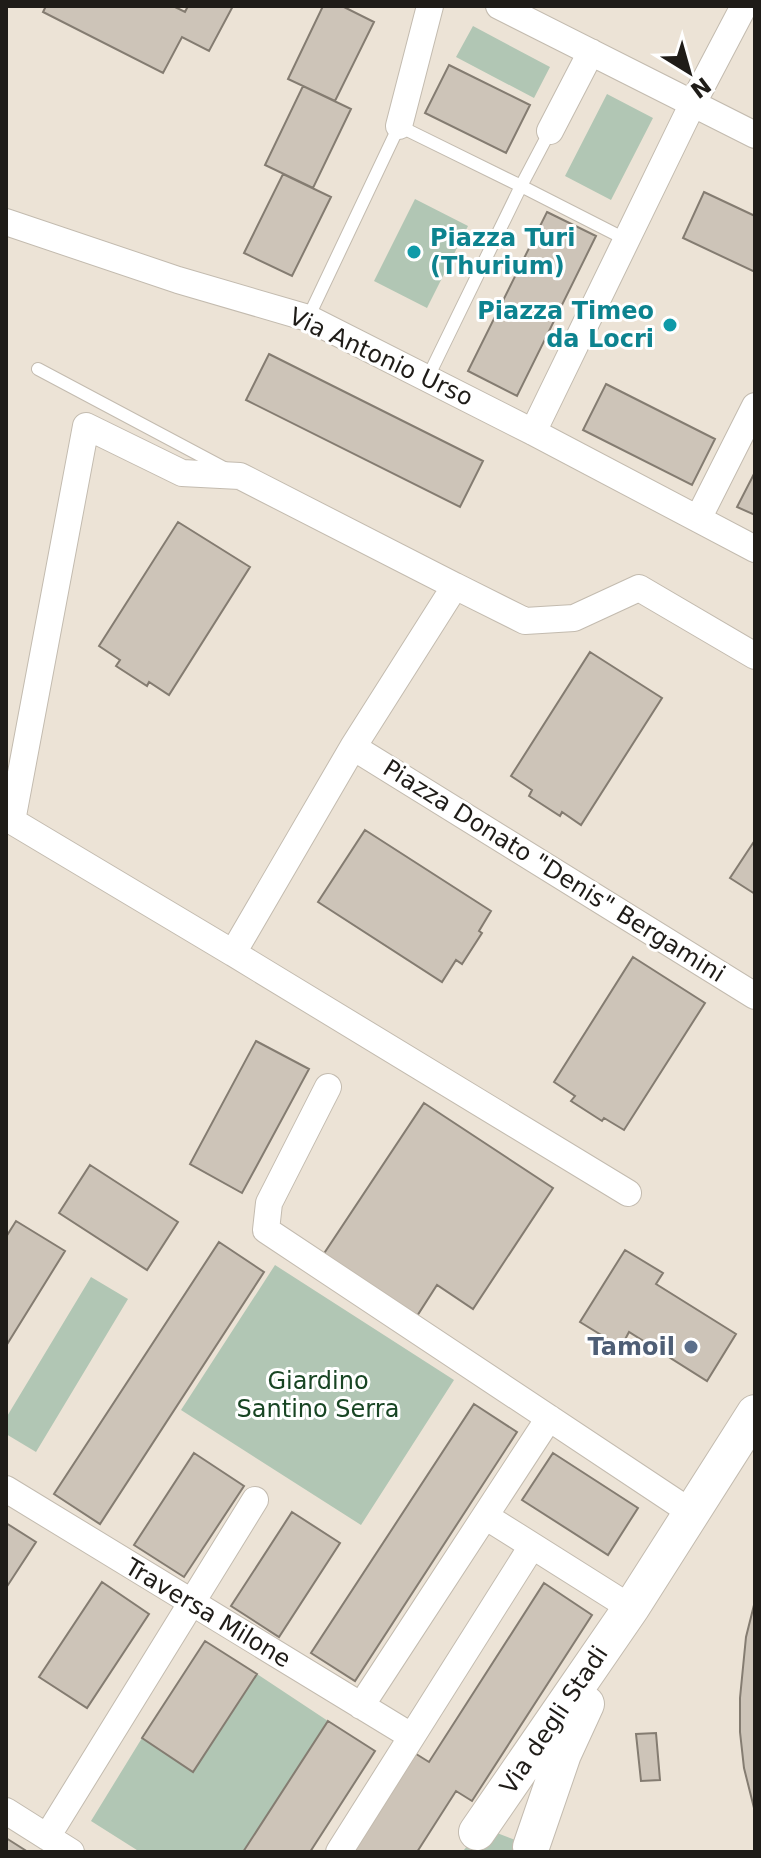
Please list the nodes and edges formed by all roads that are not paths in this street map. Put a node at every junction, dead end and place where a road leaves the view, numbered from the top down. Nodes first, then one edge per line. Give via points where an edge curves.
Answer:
1 (430, 6) edge
2 (499, 6) edge
3 (744, 6) edge
4 (591, 52) junction
5 (693, 103) junction
6 (399, 126) junction
7 (550, 131) joint
8 (755, 135) edge
9 (521, 186) junction
10 (6, 222) edge
11 (627, 240) junction
12 (308, 318) junction
13 (38, 369) dead end
14 (428, 377) junction
15 (755, 406) edge
16 (533, 432) junction
17 (240, 476) junction
18 (698, 519) junction
19 (755, 549) edge
20 (455, 586) junction
21 (755, 656) edge
22 (353, 747) junction
23 (233, 953) junction
24 (755, 996) edge
25 (328, 1087) dead end
26 (628, 1193) dead end
27 (755, 1413) edge
28 (549, 1418) junction
29 (6, 1489) edge
30 (255, 1500) dead end
31 (692, 1513) junction
32 (485, 1516) junction
33 (532, 1546) junction
34 (191, 1602) junction
35 (631, 1608) junction
36 (361, 1706) junction
37 (411, 1736) junction
38 (6, 1811) edge
39 (47, 1837) junction
40 (466, 1842) edge
41 (532, 1850) edge
42 (71, 1852) edge
43 (339, 1852) edge

1 - 6 street
2 - 4 street
3 - 5 street
4 - 5 street
4 - 7 street
5 - 8 street
5 - 11 street
6 - 9 lane
6 - 12 lane
7 - 9 lane
9 - 11 lane
9 - 14 lane
10 - 12 street, Via Antonio Urso
11 - 16 street
12 - 14 street, Via Antonio Urso
13 - 17 lane
14 - 16 street, Via Antonio Urso
15 - 18 street
16 - 18 street, Via Antonio Urso
17 - 20 street
17 - 23 street via 182,473 86,426 12,821
18 - 19 street, Via Antonio Urso
20 - 21 street via 525,621 574,618 639,588
20 - 22 street
22 - 23 street
22 - 24 street, Piazza Donato "Denis" Bergamini
23 - 26 street
25 - 28 street via 269,1203 266,1230
27 - 31 street, Via degli Stadi
28 - 31 street
28 - 32 street
29 - 34 street, Traversa Milone
30 - 34 street
31 - 35 street, Via degli Stadi
32 - 33 street
32 - 36 street
33 - 35 street
33 - 37 street
34 - 36 street, Traversa Milone
34 - 39 street
35 - 40 street, Via degli Stadi
35 - 41 street, Via degli Stadi via 563,1754
36 - 37 street, Traversa Milone
37 - 43 street
38 - 39 street
39 - 42 street
40 - 41 street, Via degli Stadi via 497,1828 521,1837

